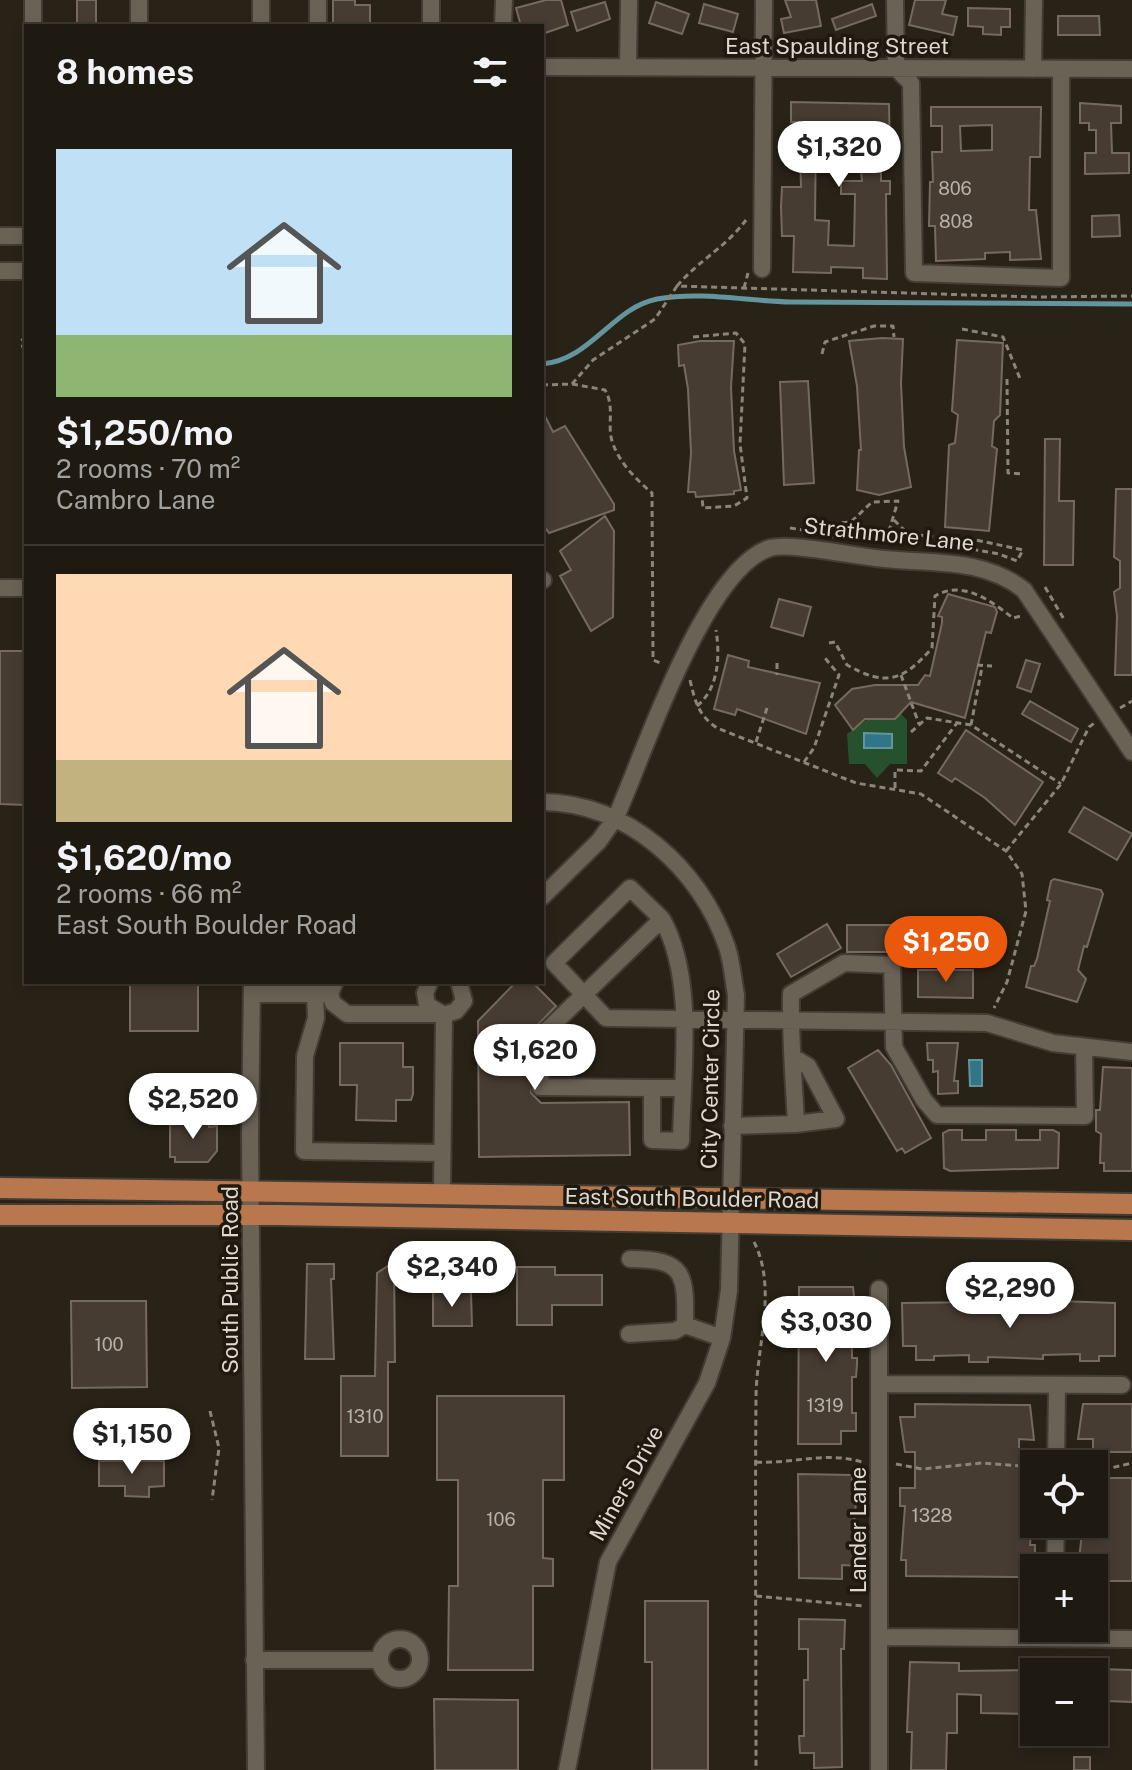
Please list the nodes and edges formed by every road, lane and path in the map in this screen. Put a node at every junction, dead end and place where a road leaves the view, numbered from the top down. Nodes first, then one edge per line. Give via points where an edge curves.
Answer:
1 (33, 0) edge
2 (139, 0) edge
3 (261, 0) edge
4 (318, 0) edge
5 (431, 0) edge
6 (504, 0) edge
7 (629, 0) edge
8 (764, 0) edge
9 (895, 0) edge
10 (1034, 0) edge
11 (33, 24) edge
12 (139, 24) edge
13 (261, 24) edge
14 (318, 24) edge
15 (431, 24) edge
16 (503, 24) edge
17 (544, 67) edge
18 (628, 67) junction
19 (764, 68) junction
20 (896, 68) junction
21 (1033, 69) junction
22 (1061, 69) junction
23 (1132, 69) edge
24 (748, 217) dead end
25 (0, 236) edge
26 (24, 236) edge
27 (755, 270) joint
28 (0, 271) edge
29 (24, 271) edge
30 (675, 288) junction
31 (744, 288) junction
32 (1132, 296) edge
33 (962, 329) dead end
34 (693, 337) dead end
35 (894, 337) dead end
36 (822, 354) dead end
37 (1007, 379) dead end
38 (1021, 381) dead end
39 (572, 384) junction
40 (544, 385) edge
41 (1024, 474) dead end
42 (702, 497) dead end
43 (893, 519) junction
44 (790, 528) dead end
45 (812, 532) dead end
46 (889, 533) junction
47 (822, 535) dead end
48 (909, 535) junction
49 (833, 538) junction
50 (843, 540) dead end
51 (884, 547) dead end
52 (965, 550) dead end
53 (1045, 587) dead end
54 (0, 588) edge
55 (24, 588) edge
56 (1023, 612) dead end
57 (1068, 626) dead end
58 (716, 630) dead end
59 (829, 643) dead end
60 (825, 658) dead end
61 (777, 663) dead end
62 (847, 665) junction
63 (992, 666) dead end
64 (678, 671) junction
65 (777, 675) dead end
66 (839, 675) junction
67 (901, 675) junction
68 (1132, 701) edge
69 (697, 706) junction
70 (767, 708) dead end
71 (1113, 712) dead end
72 (1102, 720) dead end
73 (957, 723) junction
74 (920, 725) junction
75 (971, 725) junction
76 (911, 732) dead end
77 (756, 742) junction
78 (1132, 752) edge
79 (804, 762) junction
80 (1061, 784) junction
81 (895, 788) junction
82 (544, 802) edge
83 (616, 817) junction
84 (1006, 851) junction
85 (544, 895) edge
86 (662, 919) junction
87 (548, 957) edge
88 (429, 984) edge
89 (460, 984) edge
90 (252, 988) edge
91 (327, 990) edge
92 (585, 995) junction
93 (441, 1015) junction
94 (682, 1019) junction
95 (735, 1019) junction
96 (791, 1019) junction
97 (893, 1019) junction
98 (987, 1023) junction
99 (1084, 1047) junction
100 (1132, 1052) edge
101 (793, 1057) junction
102 (652, 1088) junction
103 (682, 1088) junction
104 (796, 1124) junction
105 (732, 1126) junction
106 (442, 1153) junction
107 (0, 1188) edge
108 (251, 1191) junction
109 (442, 1194) junction
110 (730, 1198) junction
111 (1132, 1204) edge
112 (0, 1215) edge
113 (251, 1215) junction
114 (729, 1229) junction
115 (1132, 1230) edge
116 (630, 1259) dead end
117 (879, 1289) dead end
118 (685, 1325) junction
119 (629, 1334) dead end
120 (722, 1338) junction
121 (879, 1384) junction
122 (1057, 1385) junction
123 (1122, 1385) dead end
124 (210, 1411) dead end
125 (1056, 1450) edge
126 (756, 1462) junction
127 (864, 1463) dead end
128 (892, 1463) dead end
129 (1132, 1463) edge
130 (1020, 1466) edge
131 (1108, 1469) edge
132 (212, 1500) dead end
133 (756, 1596) junction
134 (880, 1617) junction
135 (1020, 1634) edge
136 (880, 1637) junction
137 (1108, 1637) edge
138 (1132, 1639) edge
139 (254, 1660) junction
140 (380, 1660) dead end
141 (256, 1770) edge
142 (567, 1770) edge
143 (756, 1770) edge
144 (879, 1770) edge

1 - 11 street
2 - 12 street
3 - 13 street
4 - 14 street
5 - 15 street
6 - 16 street
7 - 18 street
8 - 19 street
9 - 20 street
10 - 21 street
17 - 18 street, East Spaulding Street
18 - 19 street, East Spaulding Street
19 - 20 street, East Spaulding Street
19 - 27 street
20 - 21 street, East Spaulding Street
20 - 22 street via 911,83 914,273 1061,278
21 - 22 street, East Spaulding Street
22 - 23 street, East Spaulding Street
24 - 30 path via 733,238
25 - 26 street
27 - 31 path
28 - 29 street
30 - 31 path
30 - 39 path via 663,310 593,360
31 - 32 path
33 - 38 path via 1003,337
34 - 42 path via 736,333 745,344 740,444 747,498 734,506 703,508
35 - 36 path via 893,326 874,326 825,342
37 - 41 path via 1008,473
39 - 40 path
39 - 64 path via 605,390 611,400 612,440 632,476 652,493 653,660
43 - 46 path
43 - 48 path
43 - 49 path via 898,501 872,502 851,522 838,523
44 - 45 path
46 - 48 path
46 - 51 path
47 - 49 path
48 - 52 path via 971,539 1023,550 1017,561
49 - 50 path
53 - 57 path
54 - 55 street
56 - 67 path via 1013,618 981,596 940,593 935,596 932,648
58 - 69 path via 720,655 707,698
59 - 62 path via 835,642
60 - 66 path
61 - 65 path
62 - 66 path
62 - 67 path via 883,680
63 - 75 path via 979,666
64 - 69 path via 689,676
64 - 78 street, Strathmore Lane via 696,629 736,569 772,547 983,567 1024,590
64 - 83 street, Strathmore Lane
66 - 79 path via 814,748
67 - 74 path
68 - 71 path
69 - 77 path via 717,728
70 - 77 path
72 - 80 path via 1089,727
73 - 74 path via 927,718
73 - 75 path
73 - 81 path via 921,771 895,770
74 - 76 path
75 - 80 path
77 - 79 path
79 - 81 path via 856,783
80 - 84 path
81 - 84 path via 921,794
82 - 83 street, City Center Circle
83 - 85 street, Strathmore Lane
83 - 95 street, City Center Circle via 675,861 711,909 730,956
84 - 98 path via 1022,874 1026,911 1007,982
86 - 87 street via 630,888
86 - 92 street
86 - 94 street via 679,959
87 - 92 street
88 - 93 street via 425,999
89 - 93 street via 461,1007
90 - 91 street
90 - 108 street, South Public Road
91 - 93 street via 347,1014
91 - 106 street via 305,1056 304,1151
92 - 94 street via 606,1018
92 - 102 street via 540,1037 540,1087
93 - 106 street
94 - 95 street
94 - 103 street
95 - 96 street
95 - 105 street, City Center Circle
96 - 97 street
96 - 97 street via 791,994 844,963 892,965
96 - 101 street
97 - 98 street
97 - 99 street via 894,1047 937,1115 1085,1116
98 - 99 street
99 - 100 street
101 - 104 street
101 - 104 street via 808,1066 836,1119
102 - 103 street
102 - 103 street via 652,1140 681,1141
104 - 105 street
105 - 110 street, City Center Circle
106 - 109 street
107 - 108 main road, East South Boulder Road
108 - 109 main road, East South Boulder Road
108 - 113 street, South Public Road
109 - 110 main road, East South Boulder Road
110 - 111 main road, East South Boulder Road
110 - 114 street, City Center Circle
112 - 113 main road, East South Boulder Road
113 - 114 main road, East South Boulder Road
113 - 139 street, South Public Road
114 - 115 main road, East South Boulder Road
114 - 120 street, Miners Drive
114 - 126 path via 752,1238 762,1258
116 - 118 street via 666,1261 677,1268 684,1278
117 - 121 street, Lander Lane
118 - 119 street via 675,1331
118 - 120 street
120 - 142 street, Miners Drive via 707,1383 608,1562
121 - 122 street
121 - 134 street, Lander Lane
122 - 123 street
122 - 125 street
124 - 132 path via 219,1448
126 - 127 path via 830,1455
126 - 133 path
128 - 130 path via 922,1469 982,1463
129 - 131 path
133 - 134 path via 866,1607 865,1615
133 - 143 path
134 - 136 street, Lander Lane
135 - 136 street
136 - 144 street, Lander Lane
137 - 138 street
139 - 140 street
139 - 141 street, South Public Road

